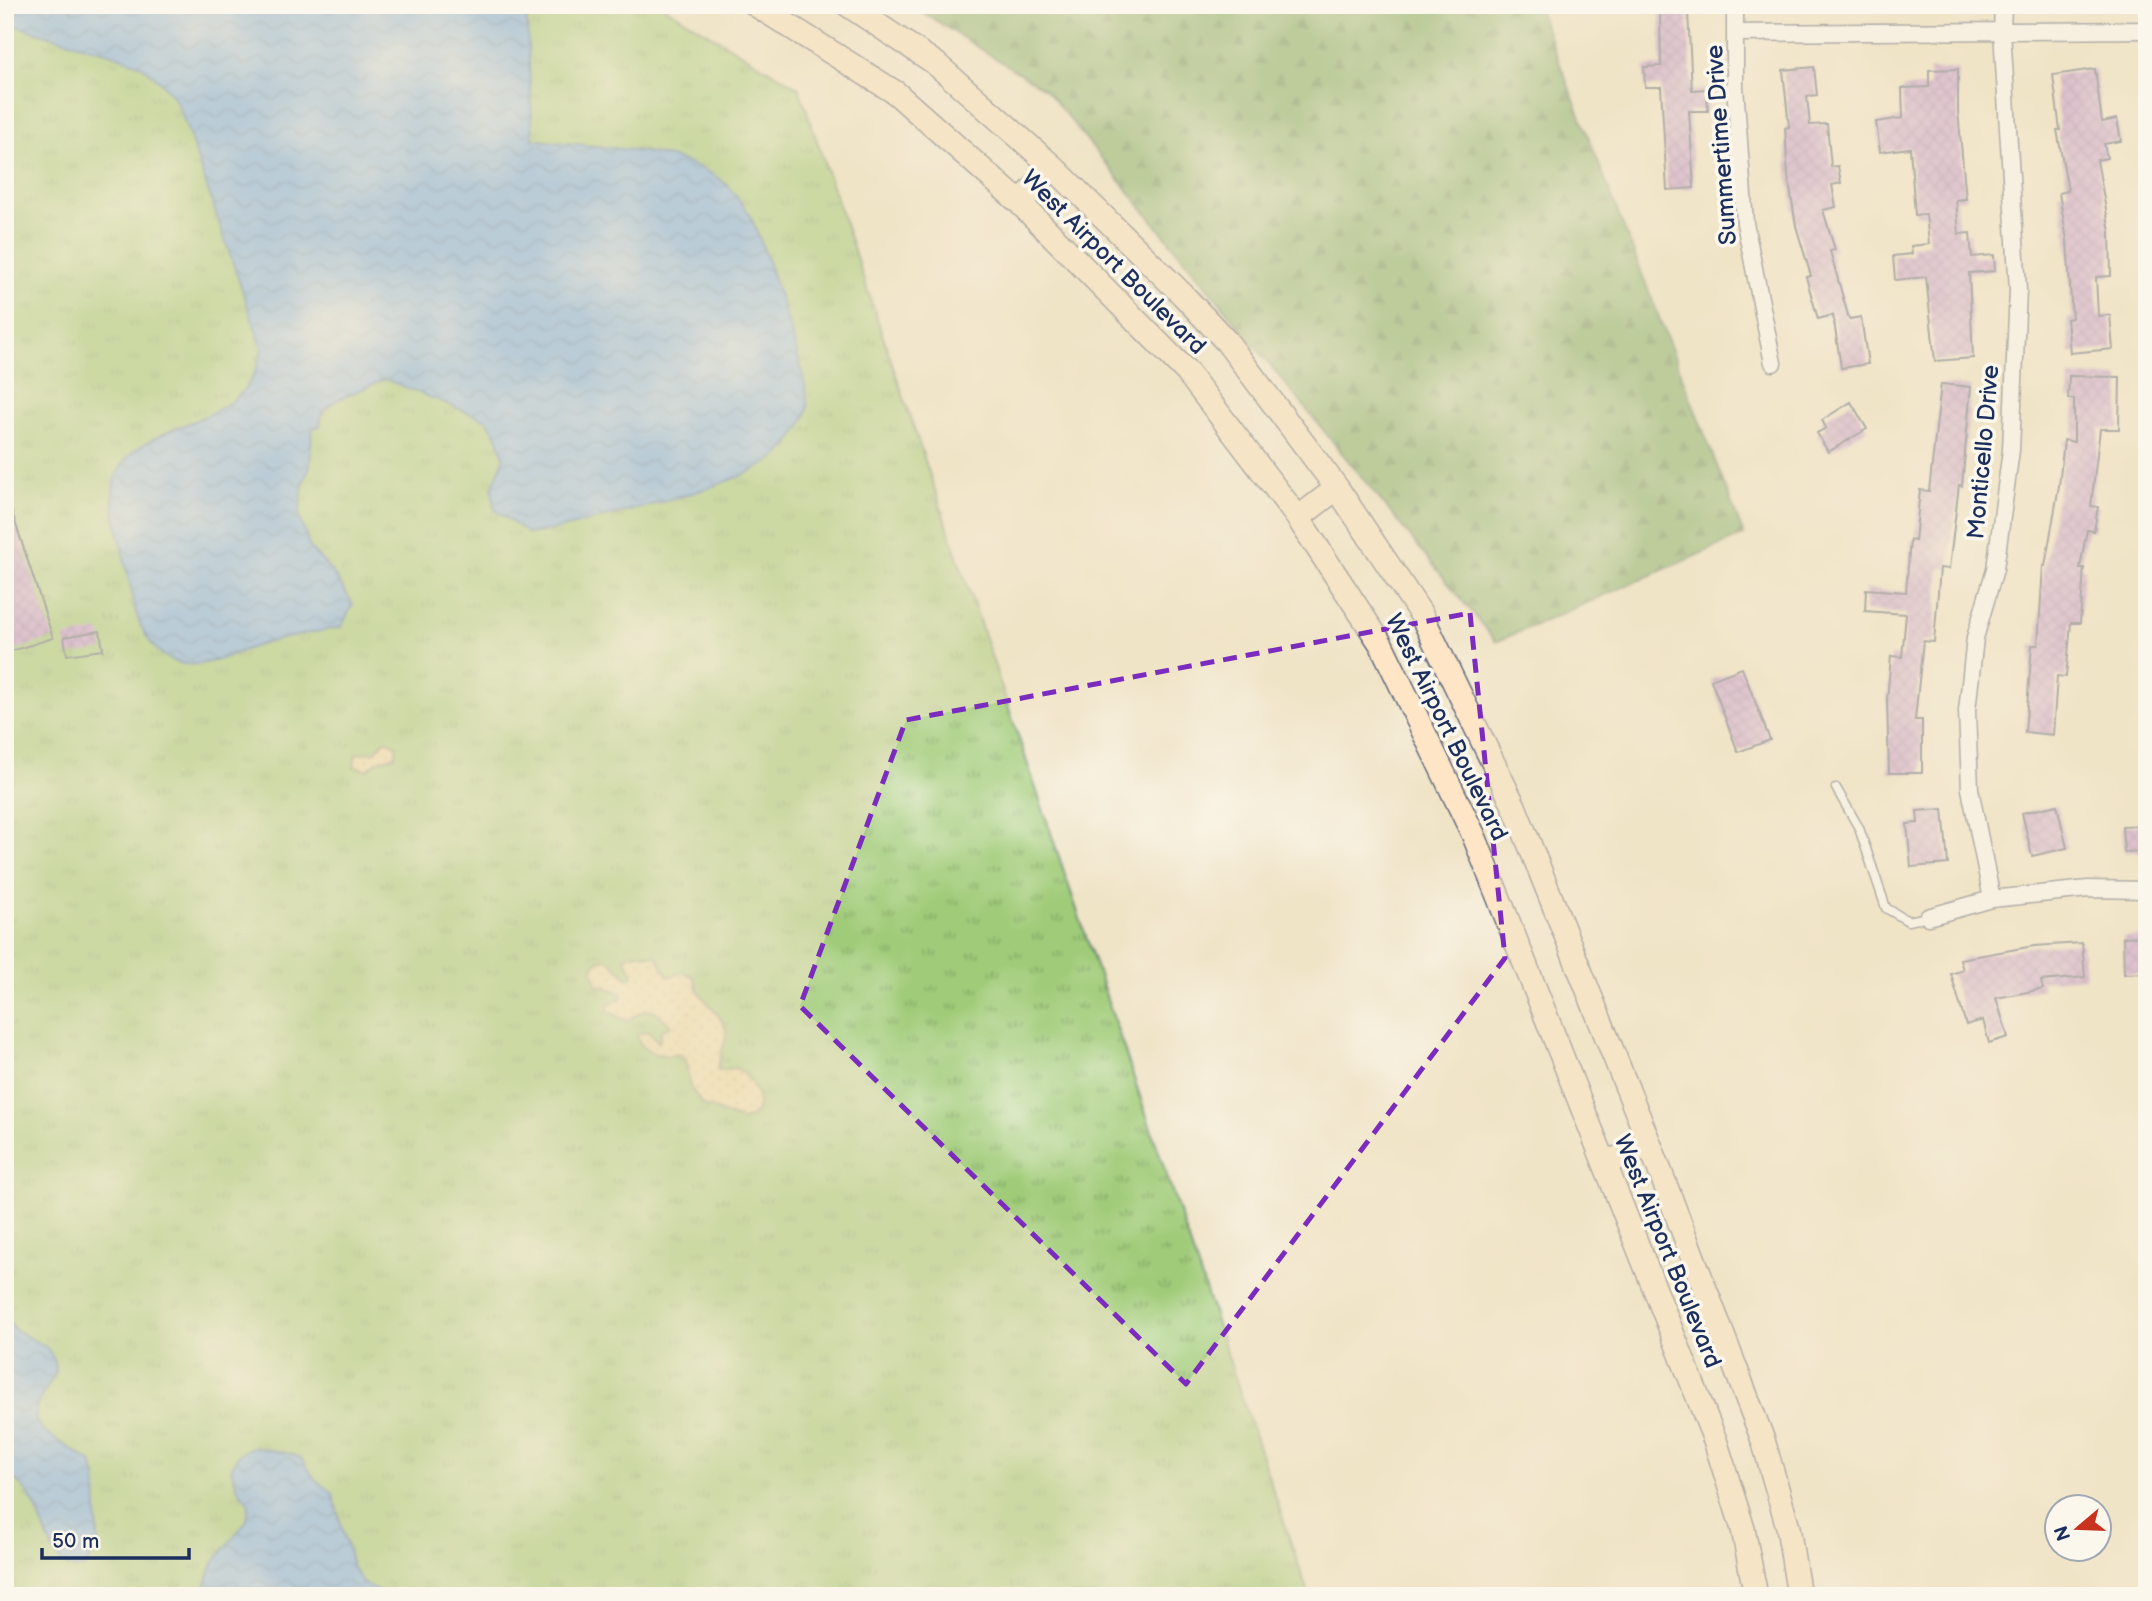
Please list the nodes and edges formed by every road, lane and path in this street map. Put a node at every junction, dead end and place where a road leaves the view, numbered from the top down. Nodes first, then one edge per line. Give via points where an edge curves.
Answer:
1 (757, 5) edge
2 (848, 5) edge
3 (1735, 5) edge
4 (2003, 5) edge
5 (2147, 30) edge
6 (2002, 31) junction
7 (1735, 33) junction
8 (1053, 167) junction
9 (1020, 203) junction
10 (1773, 363) dead end
11 (1337, 488) junction
12 (1298, 518) junction
13 (1836, 788) dead end
14 (2147, 890) edge
15 (1992, 898) junction
16 (1928, 917) joint
17 (1650, 1145) junction
18 (1605, 1163) junction
19 (1756, 1596) edge
20 (1799, 1596) edge

1 - 9 main road, West Airport Boulevard via 896,93
2 - 8 main road, West Airport Boulevard via 935,63
3 - 7 street, Summertime Drive
4 - 6 street, Monticello Drive
5 - 6 street
6 - 7 street
6 - 15 street, Monticello Drive via 2018,290 2011,450 1995,569 1975,638 1967,711 1970,789
7 - 10 street, Summertime Drive via 1745,223
8 - 9 main road
8 - 11 main road, West Airport Boulevard via 1227,342
9 - 12 main road, West Airport Boulevard via 1187,372
11 - 12 main road
11 - 17 main road, West Airport Boulevard via 1420,614 1476,723
12 - 18 main road, West Airport Boulevard via 1381,644 1436,754 1474,836
13 - 16 lane via 1859,828 1886,908 1908,921
14 - 15 street via 2088,889
15 - 16 street
17 - 18 main road
17 - 20 main road, West Airport Boulevard via 1763,1440 1788,1527
18 - 19 main road, West Airport Boulevard via 1715,1440 1743,1529

